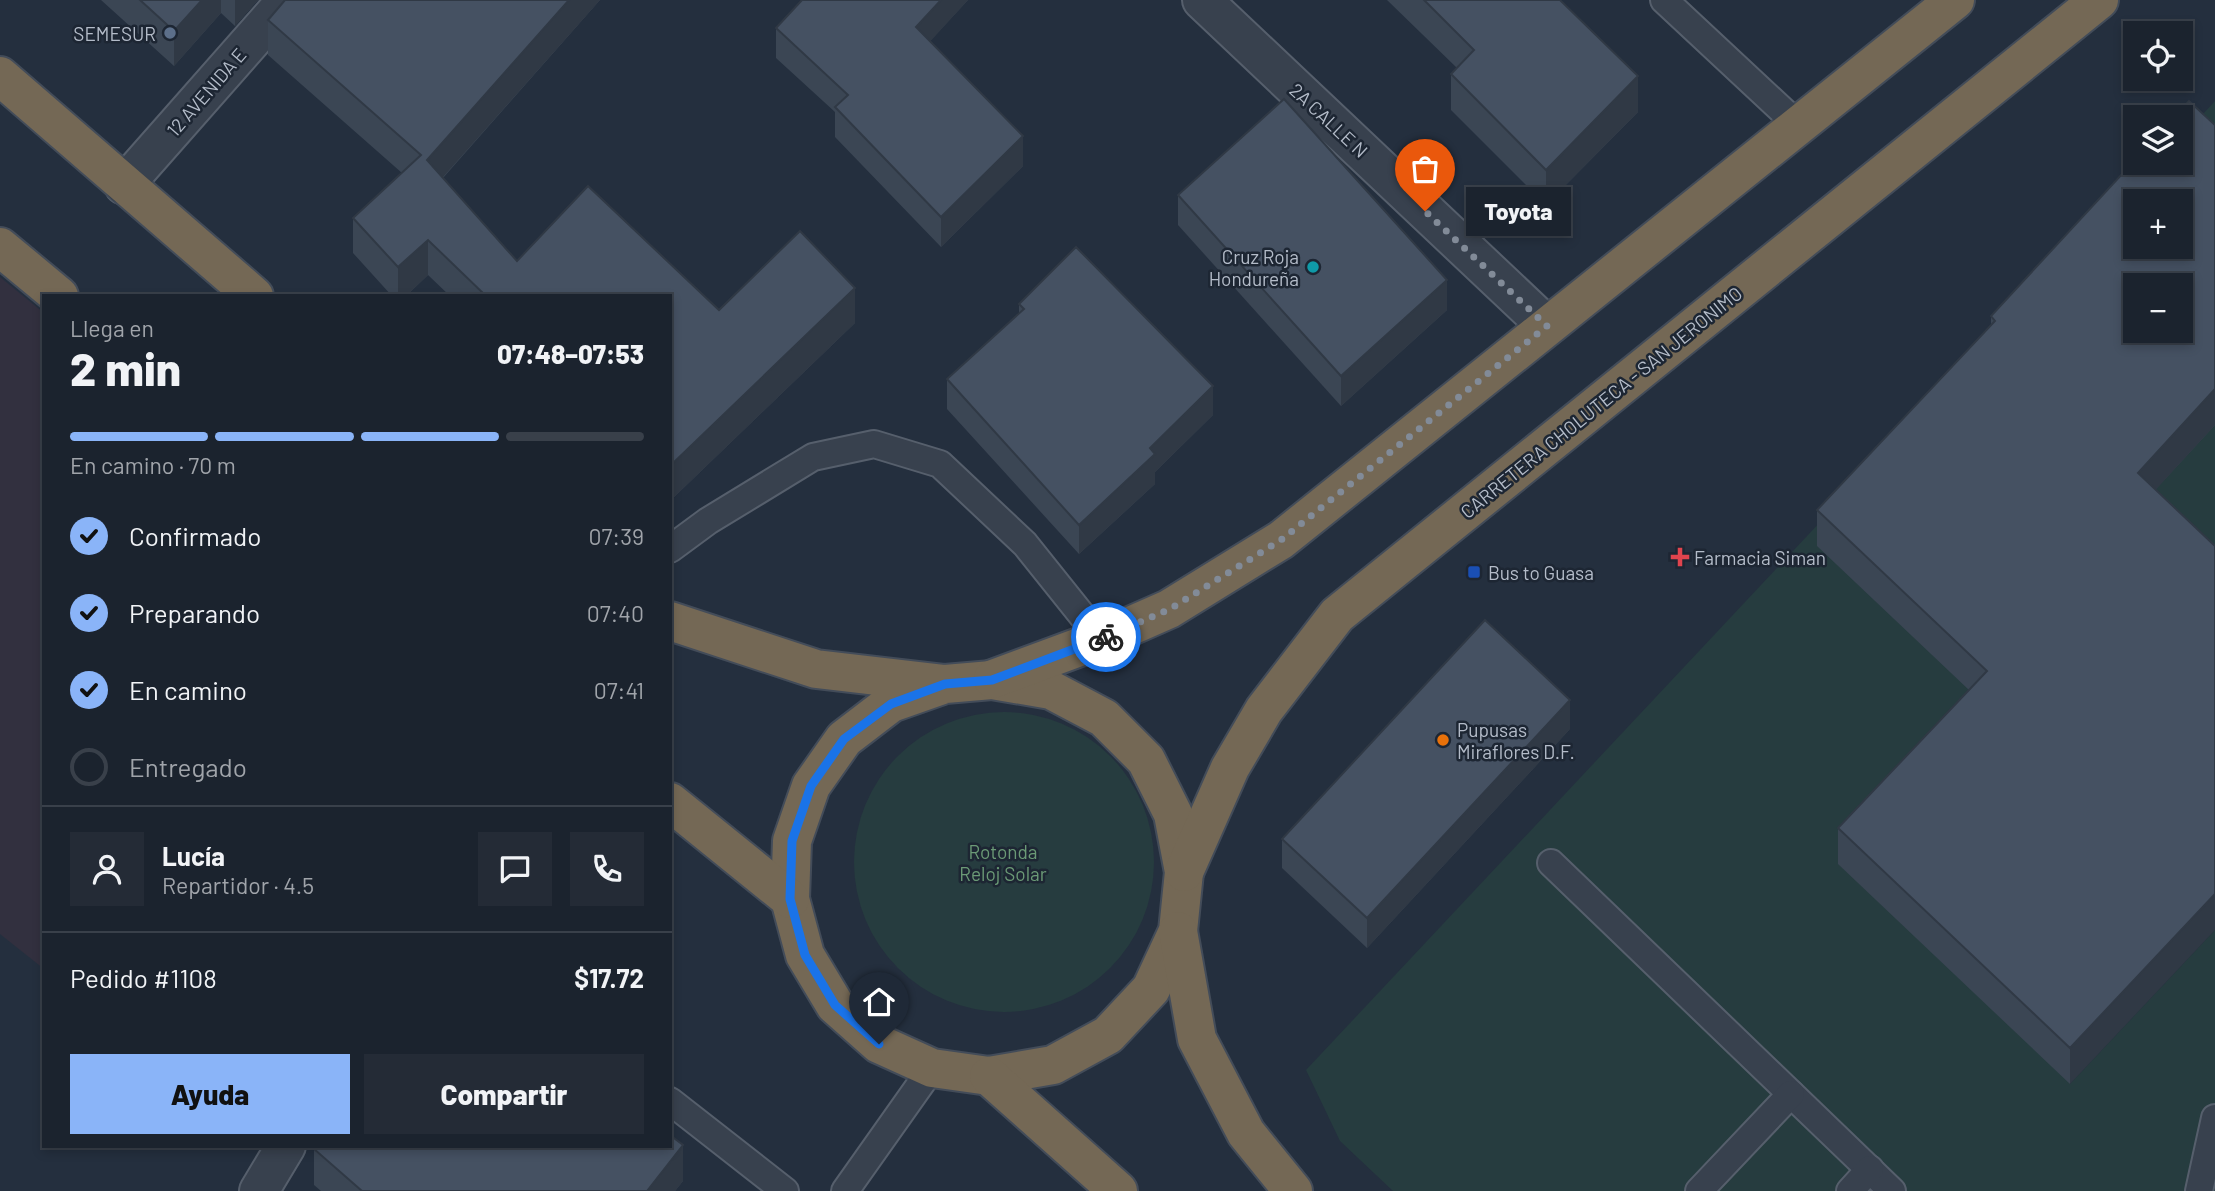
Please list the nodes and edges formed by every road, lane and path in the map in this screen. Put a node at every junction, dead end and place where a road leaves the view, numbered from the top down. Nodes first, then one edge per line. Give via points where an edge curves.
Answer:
1 (287, 0) edge
2 (1202, 0) edge
3 (1664, 0) edge
4 (1955, 0) edge
5 (2099, 0) edge
6 (0, 76) edge
7 (1798, 125) junction
8 (124, 185) junction
9 (0, 247) edge
10 (57, 294) edge
11 (252, 294) edge
12 (1547, 326) junction
13 (672, 548) edge
14 (672, 622) edge
15 (1101, 639) junction
16 (992, 680) junction
17 (945, 684) junction
18 (672, 804) edge
19 (1551, 863) dead end
20 (1184, 872) junction
21 (790, 899) junction
22 (1178, 931) junction
23 (932, 1068) junction
24 (989, 1076) junction
25 (1791, 1094) junction
26 (672, 1103) edge
27 (2215, 1118) edge
28 (285, 1148) edge
29 (1870, 1170) junction
30 (259, 1191) edge
31 (785, 1191) edge
32 (845, 1191) edge
33 (1118, 1191) edge
34 (1293, 1191) edge
35 (1699, 1191) edge
36 (1850, 1191) edge
37 (1892, 1191) edge
38 (2199, 1191) edge

1 - 8 street, 12 AVENIDA E
2 - 12 street, 2A CALLE N
3 - 7 lane
4 - 7 highway
5 - 20 highway, CARRETERA CHOLUTECA - SAN JERONIMO via 1337,615 1264,710 1230,768
6 - 8 highway
7 - 12 highway
8 - 11 highway
9 - 10 highway
12 - 15 highway via 1281,540 1170,609
13 - 15 lane via 813,457 874,444 940,464 1026,544
14 - 17 highway via 816,669
15 - 16 highway
16 - 17 highway
16 - 20 highway via 1051,690 1104,718 1146,760 1174,814
17 - 21 highway via 891,704 844,739 811,786 792,841
18 - 21 highway
19 - 25 lane
20 - 22 highway
21 - 23 highway via 805,955 835,1005 879,1044
22 - 24 highway via 1151,989 1108,1035 1053,1065
22 - 34 highway via 1197,1039 1246,1133
23 - 24 highway
23 - 32 lane
24 - 33 highway
25 - 29 lane
25 - 35 lane
26 - 31 lane
27 - 38 lane
28 - 30 street
29 - 36 lane
29 - 37 lane

